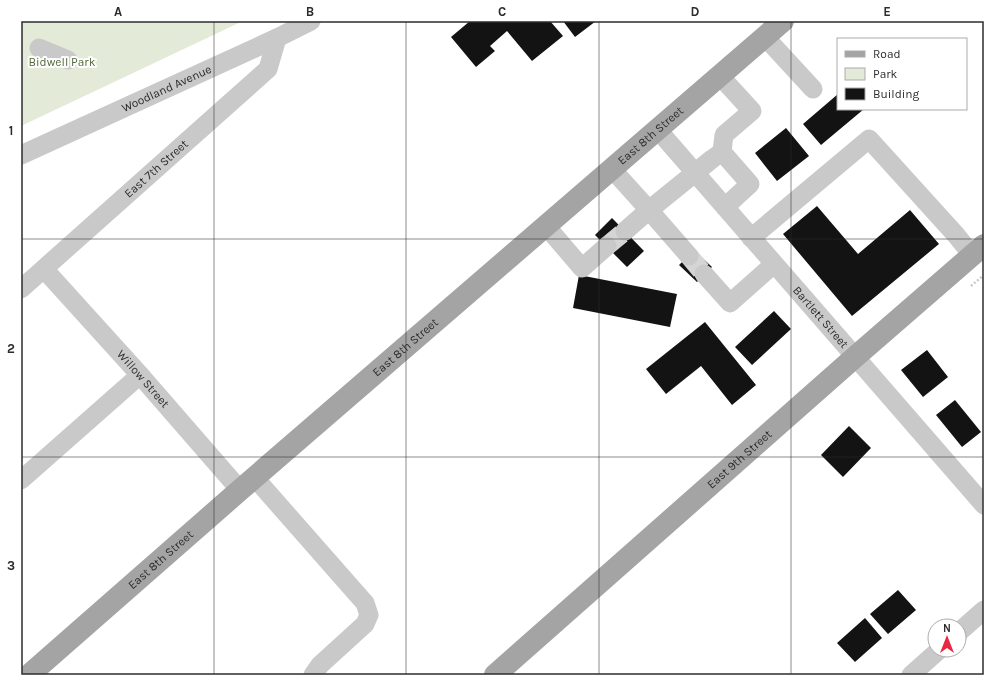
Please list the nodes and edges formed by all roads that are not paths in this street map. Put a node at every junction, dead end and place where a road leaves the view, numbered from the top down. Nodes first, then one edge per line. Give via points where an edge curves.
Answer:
1 (311, 21) edge
2 (783, 21) edge
3 (765, 37) junction
4 (277, 38) junction
5 (39, 48) dead end
6 (68, 60) dead end
7 (720, 76) junction
8 (813, 89) dead end
9 (658, 130) junction
10 (722, 152) junction
11 (21, 155) edge
12 (612, 170) junction
13 (695, 173) junction
14 (725, 208) junction
15 (649, 210) junction
16 (546, 226) junction
17 (625, 231) tunnel mouth
18 (751, 238) junction
19 (607, 246) tunnel mouth
20 (978, 250) edge
21 (689, 256) tunnel mouth
22 (774, 264) junction
23 (44, 269) junction
24 (704, 274) tunnel mouth
25 (21, 289) edge
26 (855, 357) junction
27 (140, 375) junction
28 (21, 480) edge
29 (247, 484) junction
30 (984, 505) edge
31 (984, 610) edge
32 (967, 625) edge
33 (930, 658) edge
34 (29, 675) edge
35 (313, 675) edge
36 (495, 675) edge
37 (911, 675) edge

1 - 4 street, Woodland Avenue
2 - 3 main road, East 8th Street
3 - 7 main road, East 8th Street
3 - 8 street
4 - 11 street, Woodland Avenue
4 - 23 street, East 7th Street via 268,69
5 - 6 street
7 - 9 main road, East 8th Street
7 - 10 street via 752,111 724,135
9 - 12 main road, East 8th Street
9 - 13 street, Bartlett Street
10 - 13 street
10 - 14 street via 750,184
12 - 15 street
12 - 16 main road, East 8th Street
13 - 14 street, Bartlett Street
13 - 15 street
14 - 18 street, Bartlett Street
15 - 17 street
15 - 21 street
16 - 19 street via 582,268
16 - 29 main road, East 8th Street
18 - 20 street via 869,139 956,235
18 - 22 street, Bartlett Street
20 - 26 main road, East 9th Street
22 - 24 street via 730,303
22 - 26 street, Bartlett Street
23 - 25 street, East 7th Street
23 - 27 street, Willow Street
26 - 30 street, Bartlett Street
26 - 36 main road, East 9th Street
27 - 28 street
27 - 29 street, Willow Street
29 - 34 main road, East 8th Street
29 - 35 street, Willow Street via 365,603 369,615 365,624 320,665
31 - 32 street
33 - 37 street

